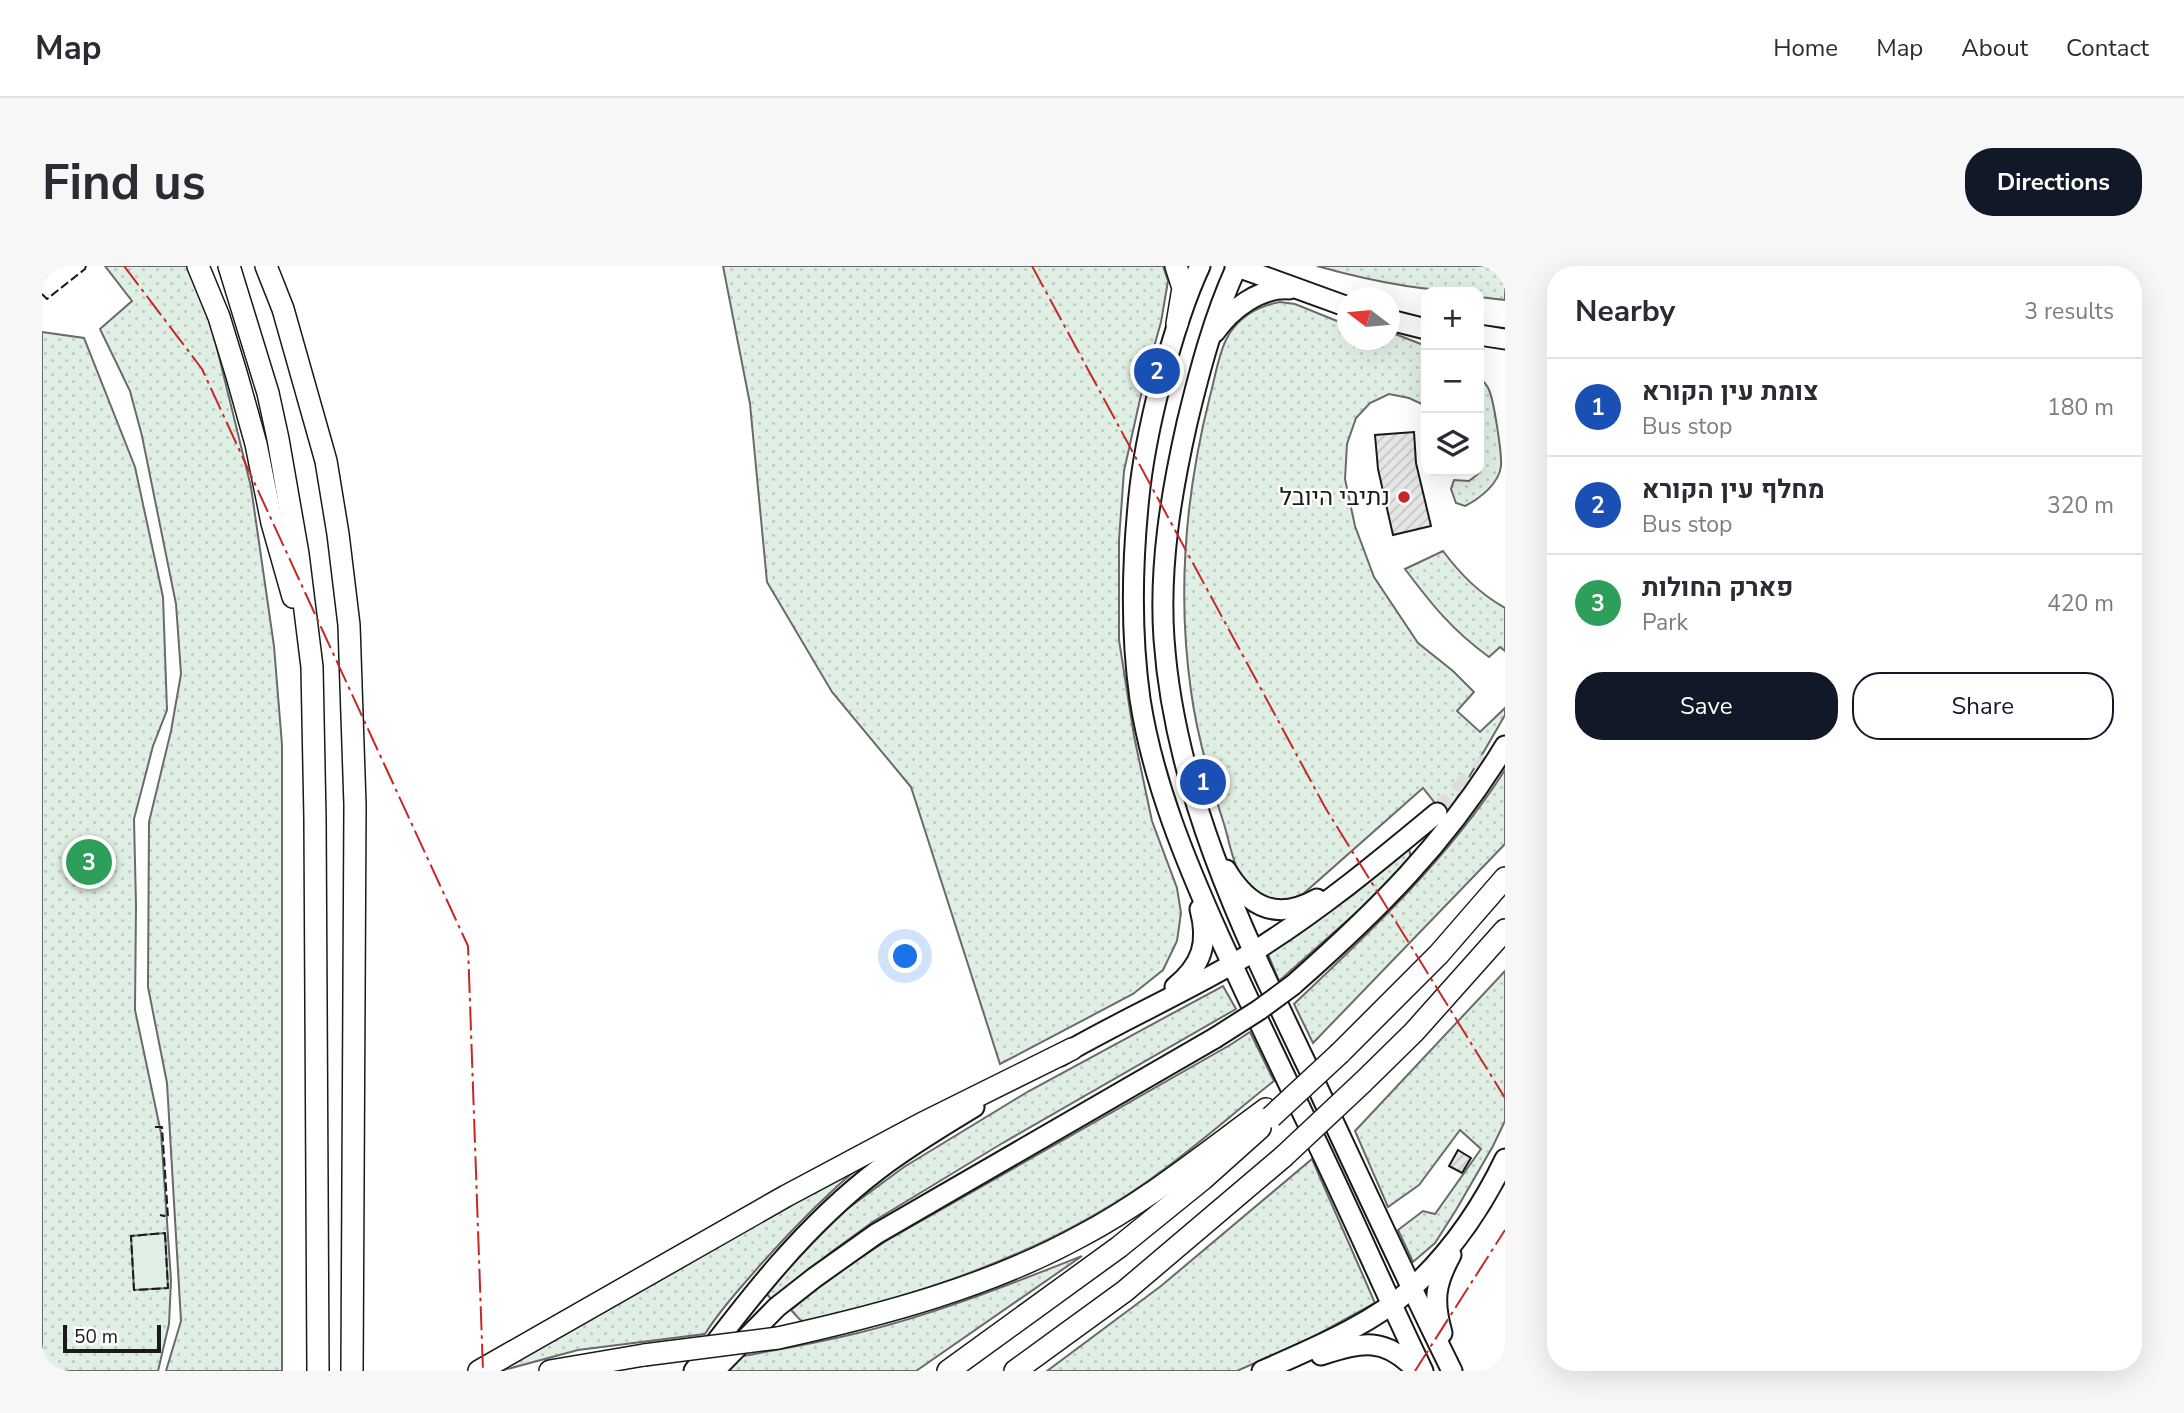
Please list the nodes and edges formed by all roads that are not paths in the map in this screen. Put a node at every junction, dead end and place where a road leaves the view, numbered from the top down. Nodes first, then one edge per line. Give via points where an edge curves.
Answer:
1 (198, 266) edge
2 (229, 266) edge
3 (266, 266) edge
4 (1176, 266) edge
5 (1200, 266) edge
6 (1236, 266) edge
7 (1298, 290) junction
8 (1337, 303) edge
9 (1400, 322) edge
10 (1177, 324) junction
11 (1421, 328) edge
12 (1484, 336) edge
13 (1505, 339) edge
14 (1209, 341) junction
15 (312, 667) junction
16 (1505, 746) edge
17 (1437, 813) tunnel mouth
18 (1210, 845) junction
19 (1367, 871) junction
20 (1191, 874) junction
21 (1505, 878) edge
22 (1505, 933) edge
23 (1253, 951) junction
24 (1232, 964) junction
25 (1155, 1004) junction
26 (1072, 1049) junction
27 (1269, 1113) junction
28 (1505, 1159) edge
29 (1470, 1220) junction
30 (1411, 1289) junction
31 (1391, 1304) junction
32 (1082, 1322) junction
33 (318, 1371) edge
34 (352, 1371) edge
35 (479, 1371) edge
36 (550, 1371) edge
37 (694, 1371) edge
38 (714, 1371) edge
39 (948, 1371) edge
40 (1015, 1371) edge
41 (1022, 1371) edge
42 (1264, 1371) edge
43 (1417, 1371) edge
44 (1423, 1371) edge
45 (1452, 1371) edge

1 - 15 highway via 237,376
2 - 15 highway via 278,439
3 - 34 highway via 283,309 326,461 349,625 355,805
4 - 10 highway via 1183,288
5 - 10 main road
6 - 7 main road
6 - 14 main road
7 - 8 main road
7 - 14 main road via 1258,295 1221,323
9 - 11 main road
10 - 20 main road via 1149,425 1142,469 1133,612 1140,699 1149,741
12 - 13 main road
14 - 18 main road via 1169,507 1164,638 1179,742
15 - 33 highway
16 - 38 main road, bridge via 1466,807 1414,871 1293,985 1215,1038 876,1234 778,1307
17 - 19 main road
18 - 19 main road via 1234,883 1252,901 1276,911 1309,903
18 - 23 main road
19 - 23 main road
20 - 24 main road
20 - 25 main road via 1204,944 1184,980
21 - 27 highway, bridge via 1439,954 1334,1059
22 - 32 highway, bridge via 1432,1013 1283,1157
23 - 24 main road
23 - 30 main road
24 - 25 main road
24 - 31 main road
25 - 26 main road
26 - 35 highway via 786,1196
26 - 37 main road via 916,1143 852,1191 755,1291
27 - 36 highway, bridge via 1081,1237 974,1284 778,1338
27 - 39 highway via 1203,1179 1119,1247
28 - 29 main road
29 - 30 main road
29 - 45 main road via 1436,1293 1436,1313
30 - 31 main road
30 - 45 main road
31 - 42 main road via 1325,1343
31 - 44 main road
32 - 40 highway
32 - 41 highway
42 - 43 main road via 1364,1344 1394,1350

